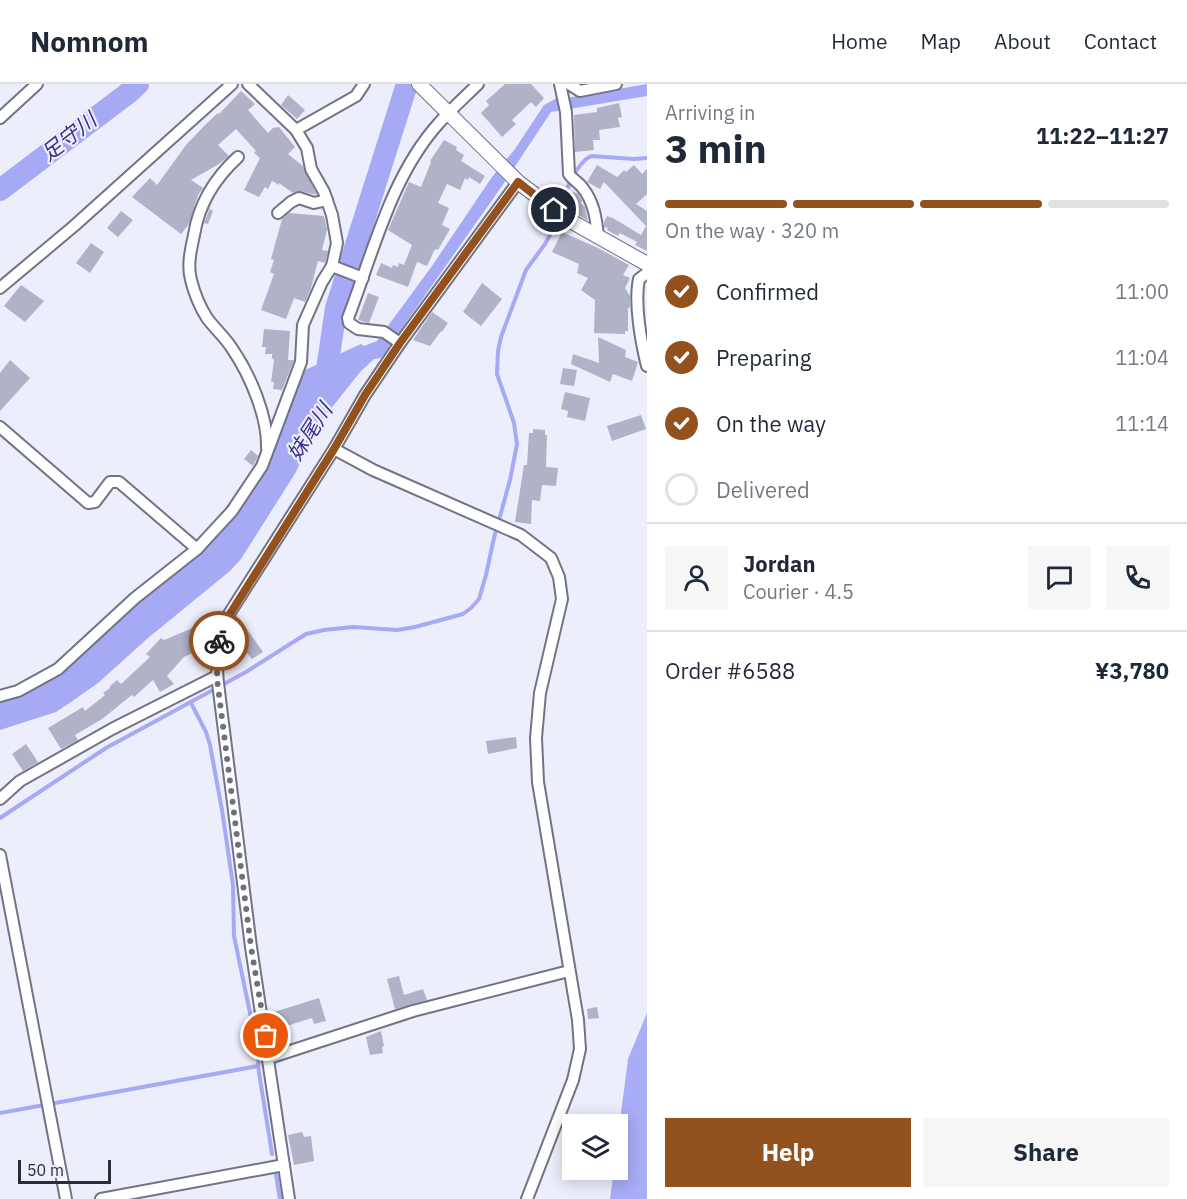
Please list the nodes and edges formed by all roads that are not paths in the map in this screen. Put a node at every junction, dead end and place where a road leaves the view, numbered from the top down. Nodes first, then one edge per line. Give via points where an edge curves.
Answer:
1 (37, 84) edge
2 (232, 84) edge
3 (241, 84) edge
4 (248, 84) edge
5 (364, 84) edge
6 (478, 84) edge
7 (569, 84) edge
8 (616, 84) edge
9 (420, 86) edge
10 (561, 89) edge
11 (207, 106) junction
12 (448, 114) junction
13 (0, 118) edge
14 (296, 130) junction
15 (238, 157) dead end
16 (514, 179) junction
17 (327, 200) junction
18 (278, 213) dead end
19 (598, 236) junction
20 (647, 264) edge
21 (334, 267) junction
22 (647, 273) edge
23 (361, 277) junction
24 (0, 288) edge
25 (393, 338) junction
26 (647, 366) edge
27 (0, 427) edge
28 (334, 449) junction
29 (267, 454) junction
30 (196, 549) junction
31 (218, 684) junction
32 (0, 696) edge
33 (0, 799) edge
34 (0, 855) edge
35 (569, 971) junction
36 (269, 1058) junction
37 (284, 1165) junction
38 (66, 1199) edge
39 (101, 1199) edge
40 (289, 1199) edge
41 (528, 1199) edge

1 - 13 street
2 - 11 street
3 - 11 street
4 - 14 street
5 - 14 street via 356,96
6 - 12 street
7 - 8 street via 580,91
9 - 12 main road
10 - 19 street via 573,179 593,206
11 - 24 street
12 - 16 main road
12 - 23 street via 413,159
14 - 17 street
15 - 29 street via 213,184 203,204 189,259 190,279 207,318 250,378 267,437
16 - 19 main road via 558,213
16 - 25 street
17 - 18 street via 314,203 299,198
17 - 21 street via 337,243
19 - 20 main road
21 - 23 street
21 - 29 street via 307,313 301,362
22 - 26 street via 639,279 637,289
23 - 25 street via 349,323
25 - 28 street
27 - 30 street via 88,503 95,502 110,482 119,482
28 - 31 street via 220,634
28 - 35 street via 521,535 551,558 562,599 540,693 536,738 538,782
29 - 30 street via 232,511
30 - 32 street via 135,598 58,669 18,691
31 - 33 street via 112,729 20,781
31 - 36 street
34 - 38 street
35 - 36 street via 413,1011
35 - 41 street via 580,1049 573,1080
36 - 37 street
37 - 39 street
37 - 40 street

